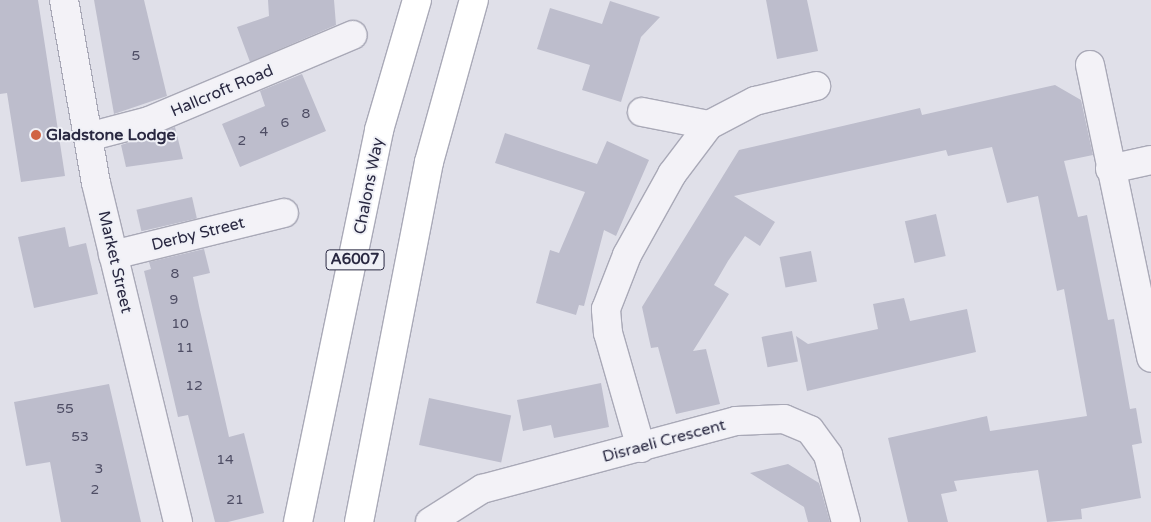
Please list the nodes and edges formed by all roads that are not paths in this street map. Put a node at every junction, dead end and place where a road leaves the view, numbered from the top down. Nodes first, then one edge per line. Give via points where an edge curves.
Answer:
1 (64, 0) edge
2 (417, 0) edge
3 (474, 0) edge
4 (353, 36) dead end
5 (1090, 65) dead end
6 (816, 86) dead end
7 (642, 112) dead end
8 (709, 125) junction
9 (88, 137) junction
10 (1151, 160) edge
11 (1110, 169) junction
12 (284, 213) dead end
13 (113, 254) junction
14 (1151, 358) edge
15 (641, 448) junction
16 (178, 522) edge
17 (298, 522) edge
18 (359, 522) edge
19 (430, 522) edge
20 (846, 522) edge

1 - 9 street, Market Street
2 - 17 main road, Chalons Way / A6007 via 379,130
3 - 18 main road, A6007 via 429,162
4 - 9 street, Hallcroft Road via 149,121
5 - 11 street
6 - 8 street via 755,101
7 - 8 street
8 - 15 street via 672,174 627,255 606,309 608,333
9 - 13 street, Market Street
10 - 11 street
11 - 14 street
12 - 13 street, Derby Street
13 - 16 street, Market Street
15 - 19 street, Disraeli Crescent via 482,489
15 - 20 street, Disraeli Crescent via 736,421 784,419 810,430 828,455

